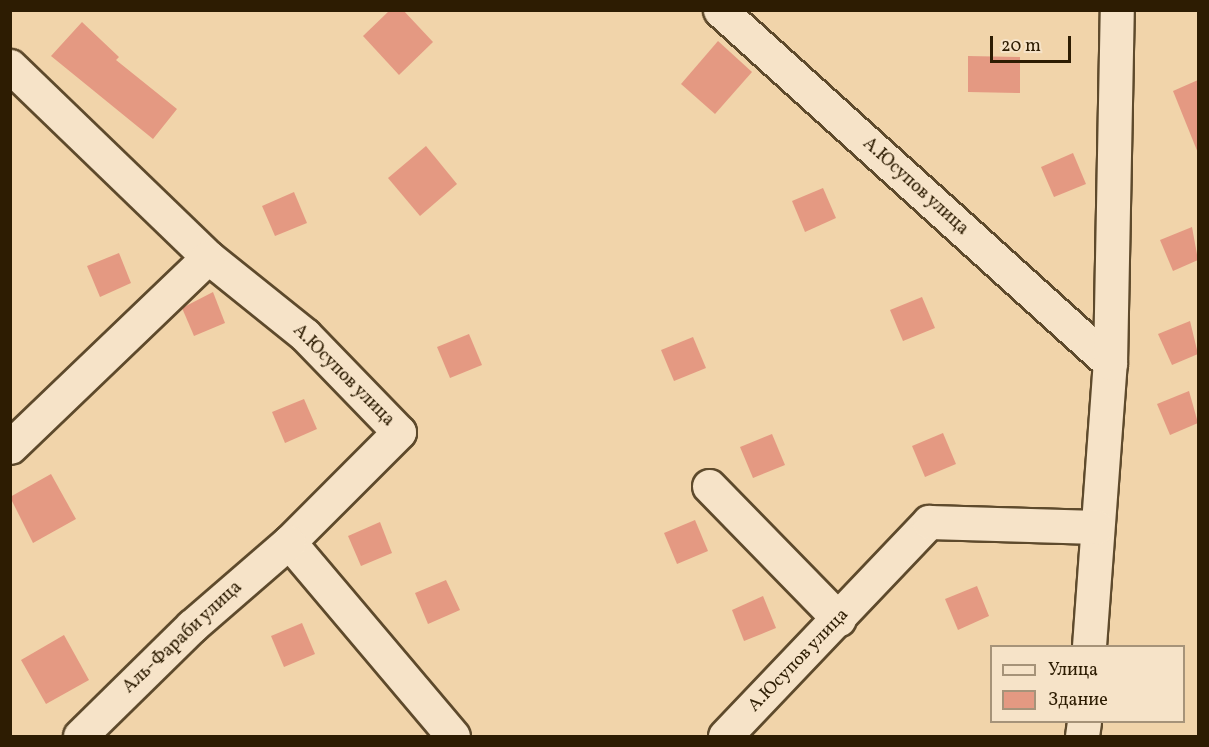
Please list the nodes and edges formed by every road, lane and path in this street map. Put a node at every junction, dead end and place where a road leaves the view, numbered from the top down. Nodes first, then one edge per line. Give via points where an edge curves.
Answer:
1 (720, 10) edge
2 (1117, 10) edge
3 (10, 66) edge
4 (208, 257) junction
5 (1110, 363) junction
6 (10, 447) edge
7 (709, 486) dead end
8 (1097, 527) junction
9 (289, 542) junction
10 (839, 619) junction
11 (1089, 645) edge
12 (80, 736) edge
13 (453, 736) edge
14 (725, 736) edge

1 - 5 street, А.Юсупов улица
2 - 5 street
3 - 4 street, А.Юсупов улица
4 - 6 street
4 - 9 street, А.Юсупов улица via 306,335 399,432
5 - 8 street
7 - 10 street
8 - 10 street, А.Юсупов улица via 929,522
8 - 11 street
9 - 12 street, Аль-Фараби улица via 192,626
9 - 13 street
10 - 14 street, А.Юсупов улица

